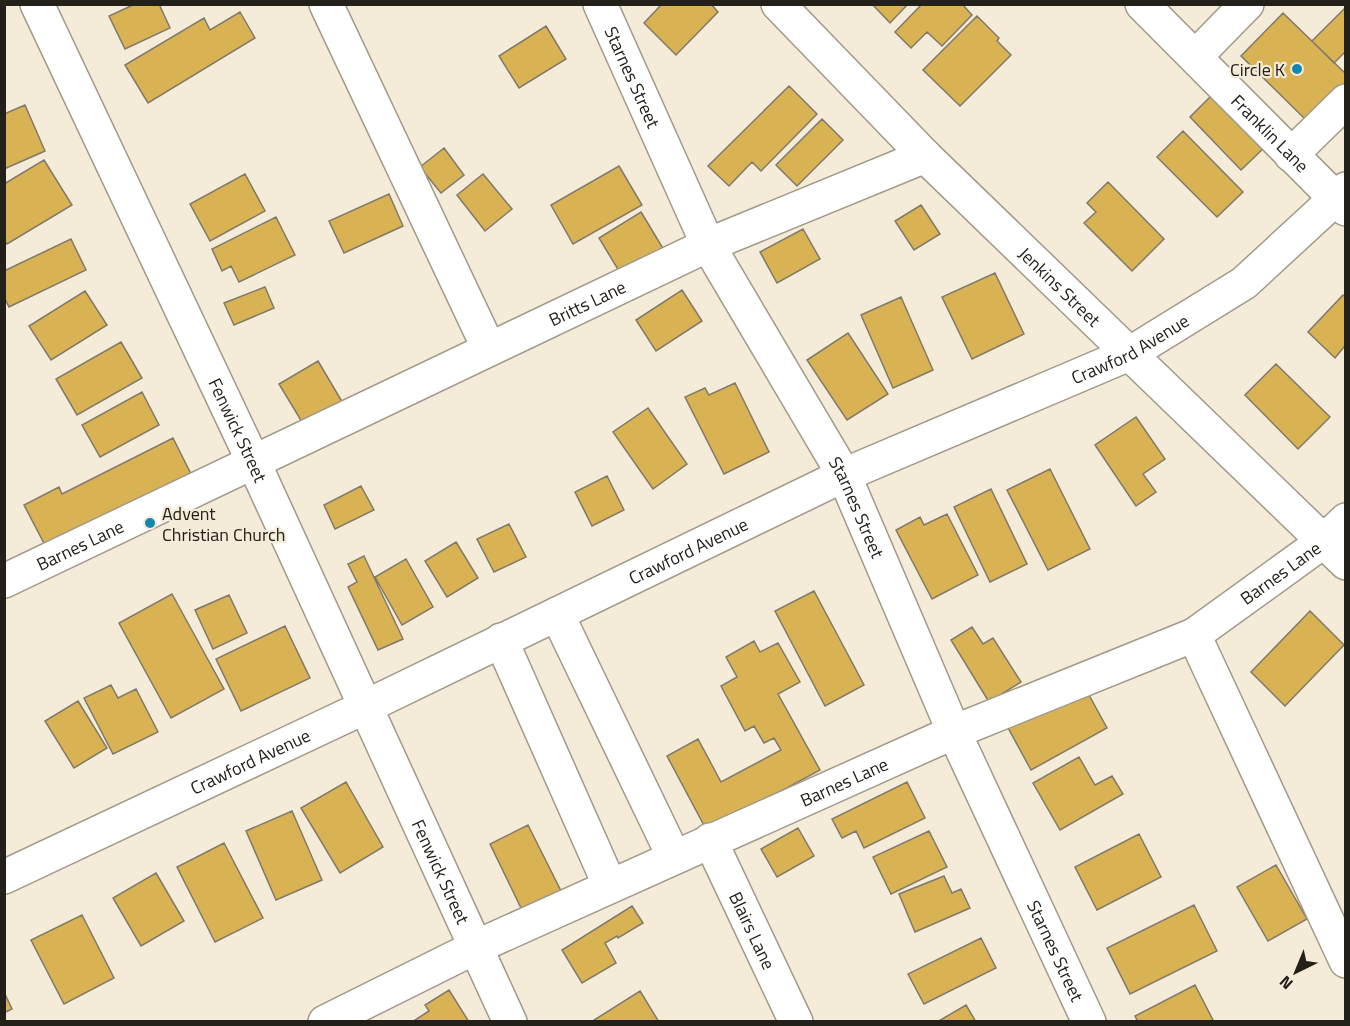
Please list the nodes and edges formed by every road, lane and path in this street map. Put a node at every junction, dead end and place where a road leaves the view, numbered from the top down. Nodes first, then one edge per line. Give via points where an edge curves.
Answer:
1 (37, 4) edge
2 (326, 4) edge
3 (600, 4) edge
4 (778, 4) edge
5 (1142, 4) edge
6 (1247, 4) edge
7 (1195, 57) junction
8 (1346, 101) edge
9 (1292, 155) junction
10 (926, 156) junction
11 (1342, 199) edge
12 (708, 245) junction
13 (489, 349) junction
14 (1129, 354) junction
15 (253, 461) junction
16 (843, 475) junction
17 (1338, 541) edge
18 (4, 581) edge
19 (557, 614) junction
20 (1194, 635) junction
21 (501, 640) junction
22 (365, 707) junction
23 (954, 732) junction
24 (710, 840) junction
25 (674, 857) junction
26 (4, 877) edge
27 (610, 886) junction
28 (476, 947) junction
29 (1346, 961) edge
30 (325, 1022) edge
31 (510, 1022) edge
32 (796, 1022) edge
33 (1089, 1022) edge

1 - 15 street, Fenwick Street
2 - 13 street
3 - 12 street, Starnes Street
4 - 10 street, Jenkins Street
5 - 7 street, Franklin Lane
6 - 7 street
7 - 9 street, Franklin Lane
8 - 9 street
9 - 11 street, Franklin Lane
10 - 12 street, Britts Lane
10 - 14 street, Jenkins Street
11 - 14 street, Crawford Avenue via 1244,283
12 - 13 street, Britts Lane
12 - 16 street, Starnes Street
13 - 15 street, Britts Lane
14 - 16 street, Crawford Avenue
14 - 17 street, Jenkins Street
15 - 18 street, Barnes Lane
15 - 22 street, Fenwick Street
16 - 19 street, Crawford Avenue
16 - 23 street, Starnes Street
17 - 20 street, Barnes Lane
19 - 21 street, Crawford Avenue
19 - 25 street
20 - 23 street, Barnes Lane
20 - 29 street
21 - 22 street, Crawford Avenue
21 - 27 street
22 - 26 street, Crawford Avenue
22 - 28 street, Fenwick Street
23 - 24 street, Barnes Lane
23 - 33 street, Starnes Street
24 - 25 street, Barnes Lane
24 - 32 street, Blairs Lane
25 - 27 street, Barnes Lane
27 - 28 street, Barnes Lane
28 - 30 street, Barnes Lane
28 - 31 street, Fenwick Street

